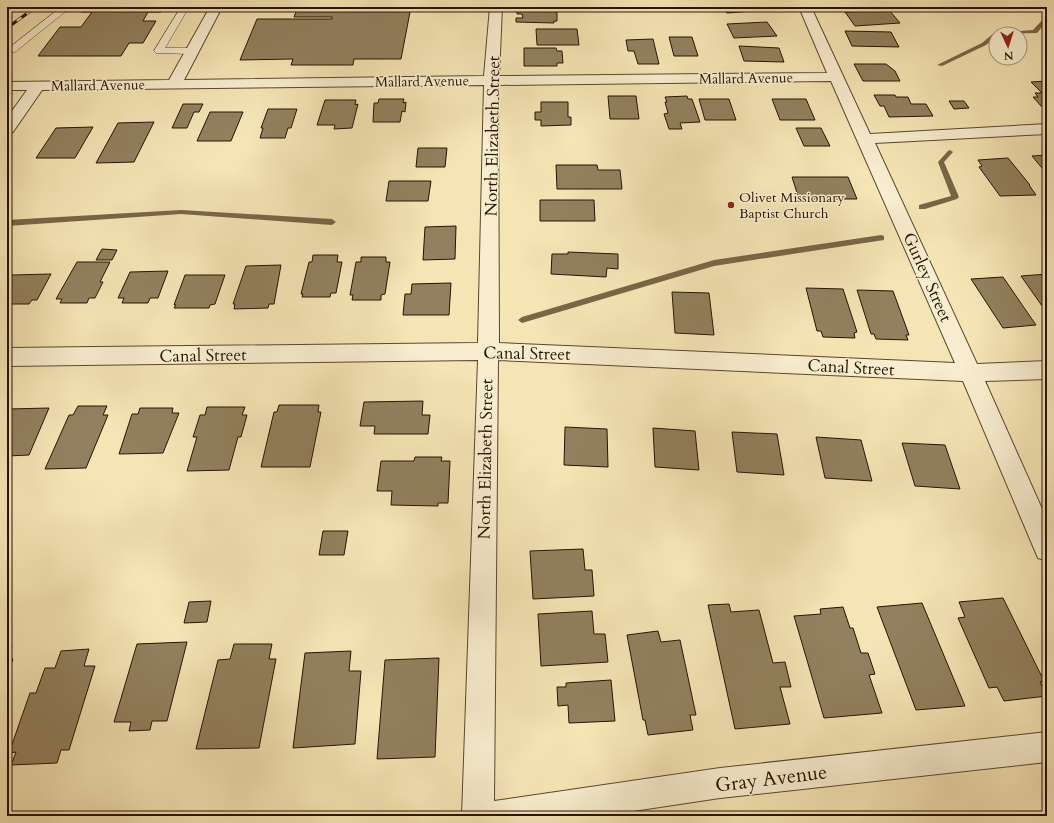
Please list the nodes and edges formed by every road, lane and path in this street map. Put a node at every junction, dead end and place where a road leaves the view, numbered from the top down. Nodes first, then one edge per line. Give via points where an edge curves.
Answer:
1 (67, 7) edge
2 (186, 7) edge
3 (216, 7) edge
4 (496, 7) edge
5 (805, 7) edge
6 (12, 50) dead end
7 (192, 51) junction
8 (836, 77) junction
9 (491, 80) junction
10 (174, 84) junction
11 (7, 86) edge
12 (37, 86) junction
13 (7, 129) edge
14 (1047, 129) edge
15 (865, 139) junction
16 (487, 352) junction
17 (7, 357) edge
18 (1047, 370) edge
19 (970, 372) junction
20 (1047, 549) edge
21 (1047, 747) edge
22 (478, 816) edge
23 (496, 816) edge

1 - 6 lane
2 - 7 lane via 159,51
3 - 7 street
4 - 9 street, North Elizabeth Street
5 - 8 street, Gurley Street
7 - 10 street
8 - 9 street, Mallard Avenue
8 - 15 street, Gurley Street
9 - 10 street, Mallard Avenue
9 - 16 street, North Elizabeth Street
10 - 12 street, Mallard Avenue
11 - 12 street, Mallard Avenue
12 - 13 street
14 - 15 street
15 - 19 street, Gurley Street
16 - 17 street, Canal Street
16 - 19 street, Canal Street
16 - 22 street, North Elizabeth Street
18 - 19 street, Canal Street
19 - 20 street, Gurley Street
21 - 23 street, Gray Avenue via 720,783

